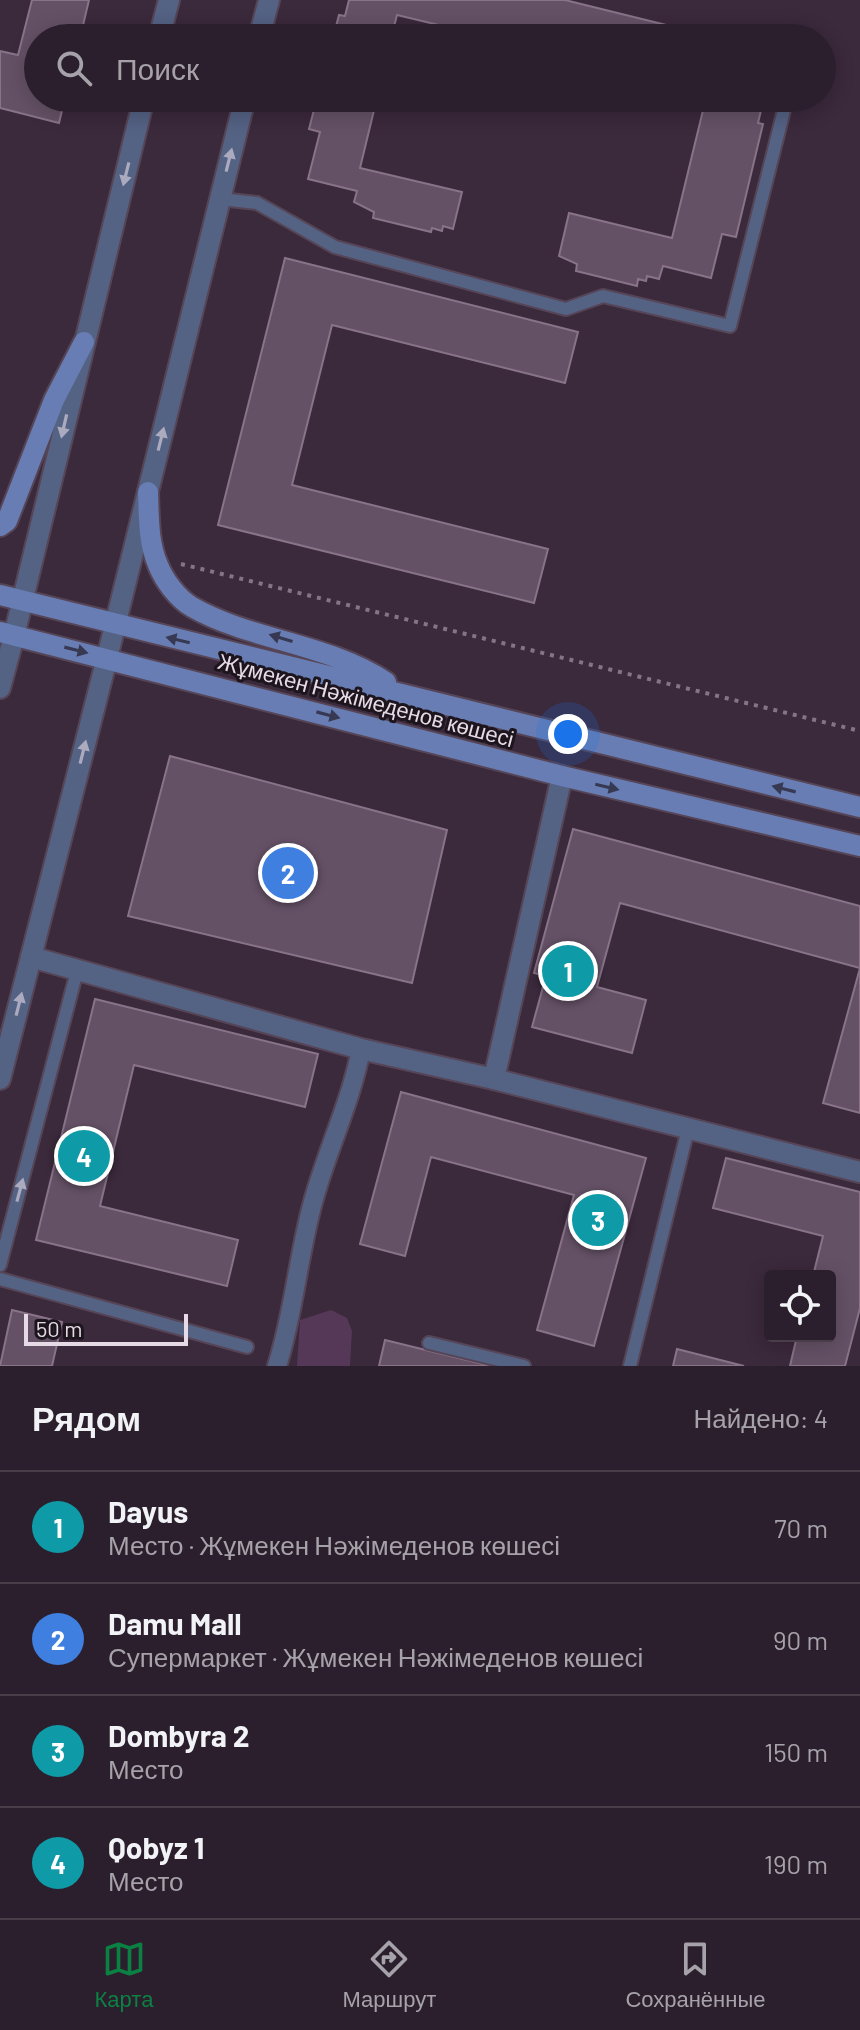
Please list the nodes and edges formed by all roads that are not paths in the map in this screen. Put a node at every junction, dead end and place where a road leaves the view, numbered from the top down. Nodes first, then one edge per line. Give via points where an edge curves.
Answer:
1 (169, 0) edge
2 (269, 0) edge
3 (163, 24) edge
4 (263, 24) edge
5 (141, 112) edge
6 (242, 112) edge
7 (784, 112) edge
8 (220, 199) junction
9 (84, 342) junction
10 (148, 492) junction
11 (0, 526) edge
12 (0, 595) edge
13 (23, 601) junction
14 (115, 624) junction
15 (7, 634) edge
16 (107, 658) junction
17 (0, 688) edge
18 (403, 693) junction
19 (562, 776) junction
20 (860, 807) edge
21 (860, 846) edge
22 (31, 957) junction
23 (77, 971) junction
24 (361, 1049) junction
25 (0, 1079) edge
26 (494, 1079) junction
27 (688, 1129) junction
28 (860, 1172) edge
29 (0, 1265) edge
30 (0, 1279) edge
31 (429, 1343) dead end
32 (247, 1347) dead end
33 (277, 1366) edge
34 (524, 1366) edge
35 (630, 1366) edge

1 - 3 street
2 - 4 street
5 -> 9 street
8 -> 6 street
7 - 8 lane via 730,326 603,296 566,309 335,247 257,203
10 -> 8 street
9 - 11 main road via 54,400 7,521
9 -> 13 street
10 - 14 street
18 -> 10 main road via 347,662 191,606 158,566 150,543
12 - 13 main road, Жұмекен Нәжімеденов көшесі
13 - 14 main road, Жұмекен Нәжімеденов көшесі
13 - 15 street
14 - 16 street
18 -> 14 main road, Жұмекен Нәжімеденов көшесі
15 -> 16 main road, Жұмекен Нәжімеденов көшесі
15 - 17 street
16 -> 19 main road, Жұмекен Нәжімеденов көшесі
22 -> 16 street
20 -> 18 main road, Жұмекен Нәжімеденов көшесі
19 -> 21 main road, Жұмекен Нәжімеденов көшесі
19 - 26 street
22 - 23 street
25 -> 22 street
23 - 24 street
29 -> 23 lane
24 - 26 street
24 - 33 street via 354,1087 304,1235
26 - 27 street
27 - 28 street
27 - 35 lane
30 - 32 lane
31 - 34 lane

